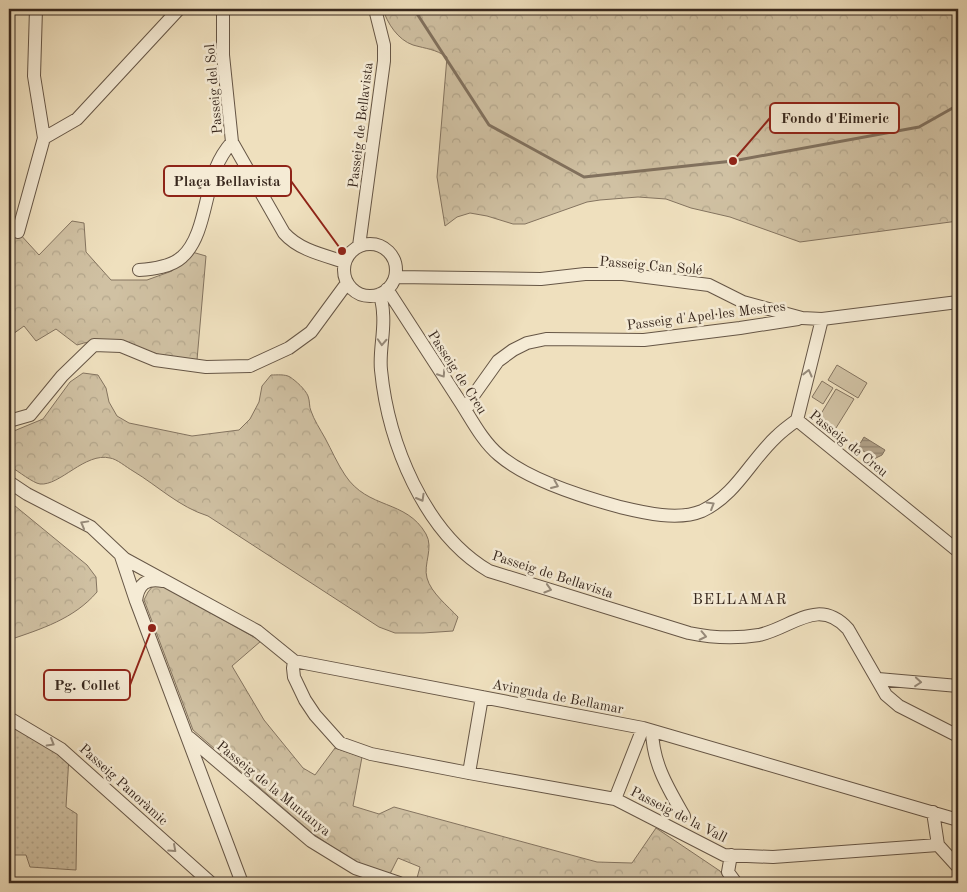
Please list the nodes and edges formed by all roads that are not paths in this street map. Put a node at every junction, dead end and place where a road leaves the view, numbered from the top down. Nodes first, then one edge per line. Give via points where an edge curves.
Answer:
1 (36, 9) edge
2 (180, 9) edge
3 (223, 9) edge
4 (375, 9) edge
5 (44, 138) junction
6 (232, 142) junction
7 (18, 232) dead end
8 (359, 246) junction
9 (345, 262) junction
10 (139, 270) dead end
11 (394, 277) junction
12 (347, 283) junction
13 (383, 292) junction
14 (958, 302) edge
15 (802, 318) junction
16 (822, 319) junction
17 (466, 410) junction
18 (797, 420) junction
19 (9, 421) edge
20 (9, 482) edge
21 (958, 551) edge
22 (121, 556) junction
23 (165, 581) junction
24 (136, 601) junction
25 (294, 660) junction
26 (307, 664) junction
27 (878, 679) junction
28 (958, 686) edge
29 (300, 689) junction
30 (482, 697) junction
31 (9, 718) edge
32 (648, 730) junction
33 (188, 736) junction
34 (958, 736) edge
35 (210, 755) junction
36 (199, 767) junction
37 (469, 773) junction
38 (615, 799) junction
39 (934, 812) junction
40 (684, 816) dead end
41 (958, 820) edge
42 (938, 845) junction
43 (731, 855) junction
44 (958, 867) edge
45 (211, 883) edge
46 (242, 883) edge
47 (399, 883) edge
48 (736, 883) edge

1 - 5 street via 34,76
2 - 5 street via 77,120
3 - 6 street, Passeig del Sol via 223,55
4 - 8 street, Passeig de Bellavista via 384,45 384,61
5 - 7 street
6 - 9 street, Passeig del Sol via 291,241
6 - 10 street via 215,170 199,227 183,256 170,264
8 - 9 street
8 - 11 street via 368,244 386,250 395,266
9 - 12 street
11 - 13 street
11 - 15 street, Passeig Can Solé via 541,279 623,274 709,285 742,302
12 - 13 street via 355,292 367,296
12 - 19 street via 311,332 289,348 250,366 198,366 155,360 121,346 94,345 62,376 30,415
13 -> 17 street, Passeig de Creu
13 -> 27 street, Passeig de Bellavista via 381,368 393,432 421,498 461,552 475,563 712,638 761,634 800,618 828,615 840,620 848,629
14 - 16 street, Passeig Can Solé
15 - 16 street, Passeig Can Solé
15 - 17 street, Passeig d'Apel·les Mestres via 644,340 546,339 527,343 498,361
18 -> 16 street
17 -> 18 street, Passeig de Creu via 498,454 520,469 584,497 665,515 701,511 720,500 736,486 776,437
18 - 21 street, Passeig de Creu
22 -> 20 street, Avinguda de Bellamar via 91,527
22 - 23 street, Avinguda de Bellamar
22 - 24 street
23 - 24 street via 154,579 146,582 140,587
23 - 25 street, Avinguda de Bellamar via 257,631
24 - 33 street
25 - 26 street, Avinguda de Bellamar
25 - 29 street, Passeig de la Vall via 292,668
26 - 29 street
26 - 30 street, Avinguda de Bellamar
27 -> 28 street
27 - 34 street, Passeig de Bellavista via 886,695 899,706
29 - 37 street, Passeig de la Vall via 315,716 340,743 371,754
30 - 32 street, Avinguda de Bellamar
30 - 37 street
31 -> 45 street, Passeig Panoràmic via 62,749
32 - 38 street
32 - 39 street, Avinguda de Bellamar
32 - 40 street via 665,782
33 - 35 street, Passeig de la Muntanya
33 - 36 street
35 - 36 street via 202,760
35 - 47 street, Passeig de la Muntanya via 311,841 355,868
36 - 46 street
37 - 38 street, Passeig de la Vall
38 - 43 street, Passeig de la Vall via 724,855
39 - 41 street, Avinguda de Bellamar
39 - 42 street
42 - 43 street, Passeig de la Vall via 773,857
42 - 44 street
43 - 48 street via 728,872

